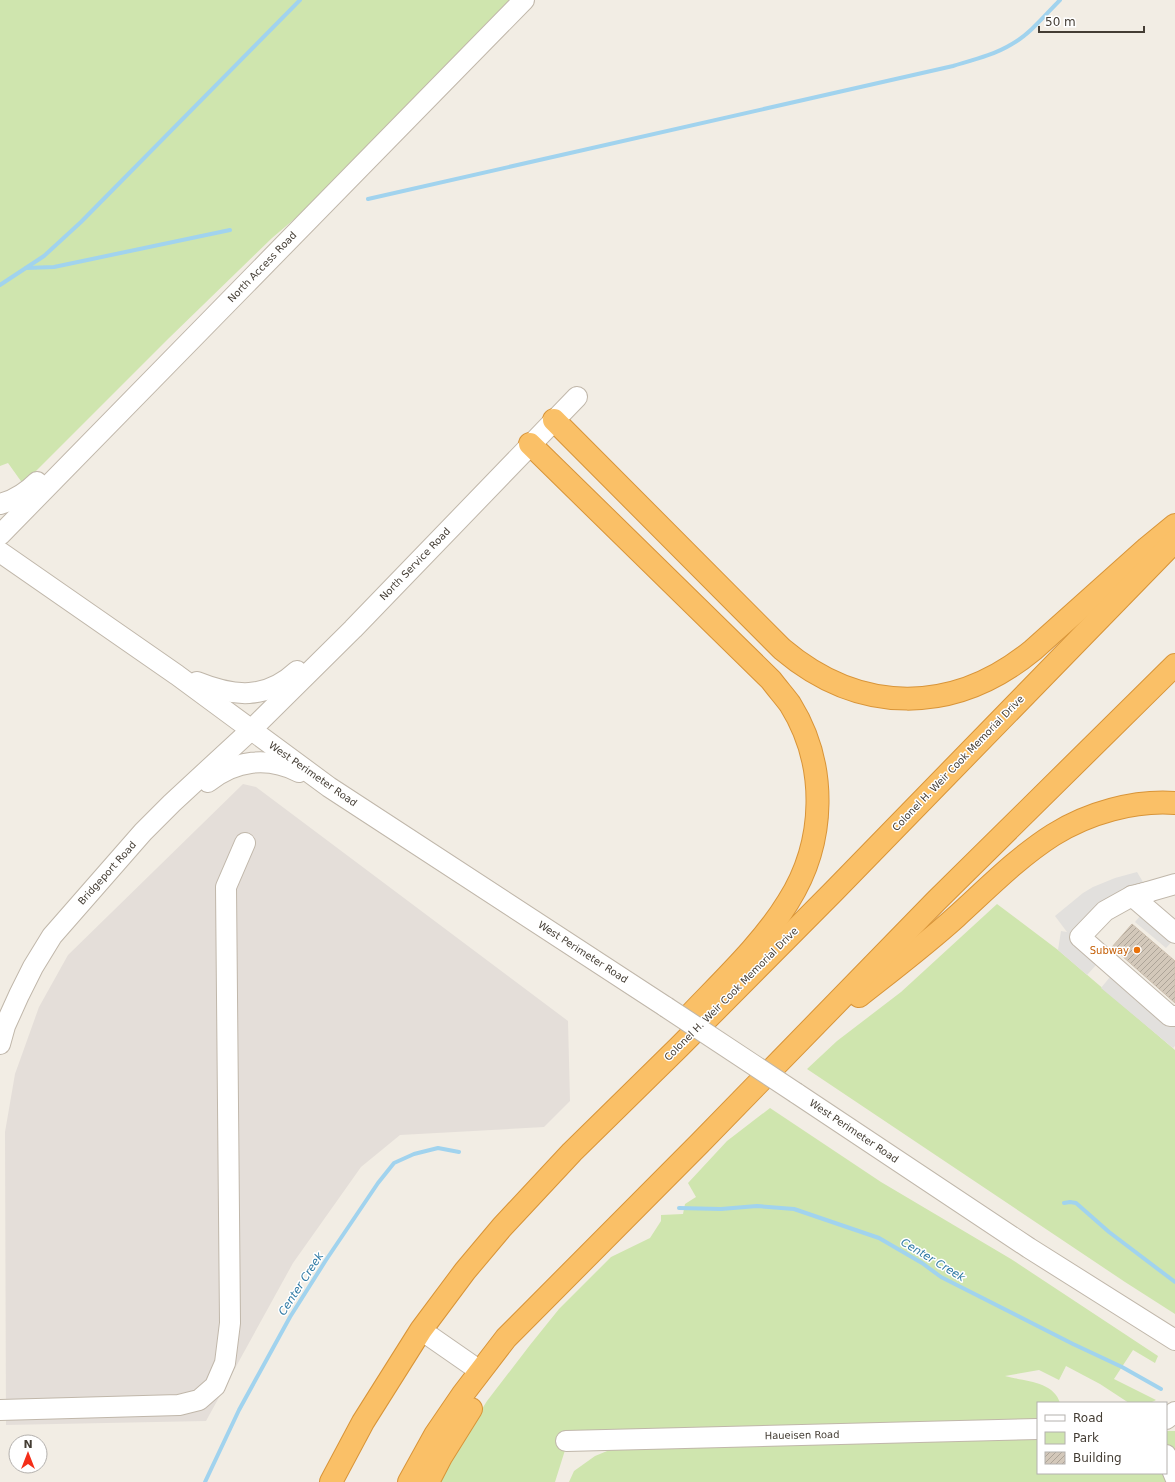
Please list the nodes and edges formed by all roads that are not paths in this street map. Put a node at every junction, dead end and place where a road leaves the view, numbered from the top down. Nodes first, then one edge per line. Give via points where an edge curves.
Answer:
1 (524, 0) edge
2 (577, 397) dead end
3 (554, 420) junction
4 (530, 444) junction
5 (81, 451) junction
6 (0, 504) edge
7 (1175, 525) edge
8 (0, 536) edge
9 (1175, 541) edge
10 (0, 552) edge
11 (353, 629) junction
12 (1175, 665) edge
13 (177, 675) junction
14 (251, 730) junction
15 (329, 787) junction
16 (1175, 803) edge
17 (245, 843) dead end
18 (118, 862) junction
19 (1175, 884) edge
20 (1141, 894) junction
21 (1175, 933) edge
22 (1175, 1016) edge
23 (798, 1043) junction
24 (0, 1044) edge
25 (572, 1152) junction
26 (602, 1241) junction
27 (421, 1330) junction
28 (1166, 1331) edge
29 (1175, 1340) edge
30 (480, 1372) junction
31 (0, 1410) edge
32 (1175, 1412) edge
33 (1167, 1418) edge
34 (1037, 1429) edge
35 (566, 1441) dead end
36 (1167, 1457) edge
37 (1175, 1477) edge
38 (331, 1482) edge
39 (409, 1482) edge
40 (428, 1482) edge

1 - 5 street, North Access Road
2 - 3 street, North Service Road
3 - 4 street, North Service Road
3 - 7 highway via 794,660 834,684 882,697 912,699 938,696 980,684 1001,673 1018,662
4 - 11 street, North Service Road
4 - 25 highway via 771,680 790,704 804,731 813,760 818,790 815,838 806,868 788,903 750,951 667,1039
5 - 6 street via 43,476 27,492
5 - 8 street, North Access Road
9 - 25 highway, Colonel H. Weir Cook Memorial Drive via 685,1042
10 - 13 street, West Perimeter Road
11 - 13 street via 293,674 264,691 252,694 225,692
11 - 14 street, North Service Road
12 - 23 highway
13 - 14 street, West Perimeter Road
14 - 15 street, West Perimeter Road
14 - 18 street, Bridgeport Road via 172,803
15 - 18 street via 295,769 280,765 259,762 234,766 217,774
15 - 28 street, West Perimeter Road, bridge via 666,1006 1029,1248
16 - 23 highway via 1149,803 1115,809 1054,834 902,962
17 - 31 street via 226,887 230,1323 225,1363 215,1386 199,1400 180,1405
18 - 24 street, Bridgeport Road via 52,936 19,995
19 - 20 street
20 - 21 street
20 - 22 street via 1105,911 1080,937 1170,1016
23 - 26 highway
25 - 27 highway, Colonel H. Weir Cook Memorial Drive via 502,1227
26 - 30 highway via 506,1338
26 - 40 highway via 502,1363 458,1429
27 - 30 street
27 - 38 highway, Colonel H. Weir Cook Memorial Drive via 363,1422
28 - 29 street, West Perimeter Road
30 - 39 highway via 436,1435
32 - 33 street
34 - 35 street, Haueisen Road
36 - 37 street

